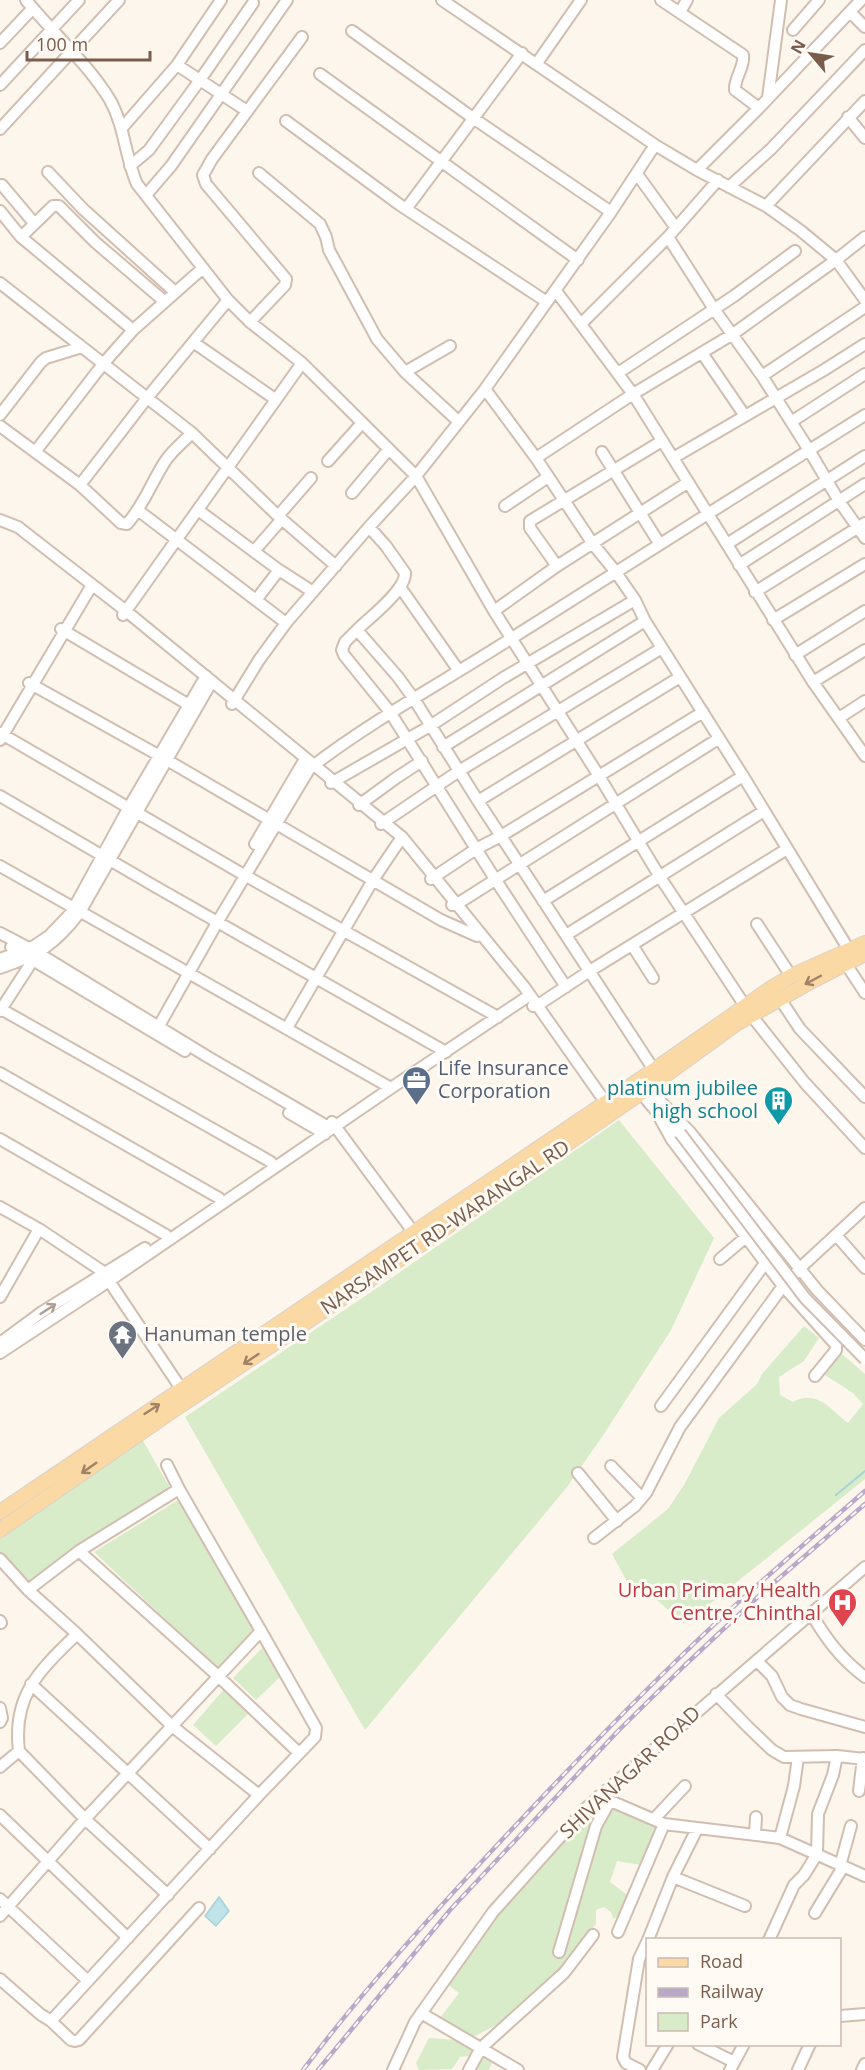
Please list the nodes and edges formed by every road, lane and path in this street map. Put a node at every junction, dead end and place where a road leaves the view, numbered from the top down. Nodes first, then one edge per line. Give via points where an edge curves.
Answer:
1 (119, 0) edge
2 (221, 0) edge
3 (287, 0) edge
4 (442, 0) edge
5 (581, 0) edge
6 (661, 0) edge
7 (687, 0) edge
8 (781, 0) edge
9 (819, 0) edge
10 (861, 0) edge
11 (74, 2) edge
12 (253, 3) dead end
13 (30, 4) edge
14 (680, 12) junction
15 (850, 12) junction
16 (865, 27) edge
17 (52, 30) junction
18 (793, 30) dead end
19 (352, 31) dead end
20 (302, 37) dead end
21 (0, 43) edge
22 (865, 50) edge
23 (72, 53) junction
24 (522, 53) junction
25 (537, 63) junction
26 (177, 65) junction
27 (320, 74) dead end
28 (200, 81) junction
29 (0, 85) edge
30 (222, 95) junction
31 (768, 99) junction
32 (865, 101) edge
33 (759, 108) junction
34 (247, 111) junction
35 (848, 117) junction
36 (473, 118) junction
37 (286, 121) dead end
38 (122, 128) junction
39 (0, 129) edge
40 (865, 138) edge
41 (655, 145) junction
42 (441, 161) junction
43 (130, 166) junction
44 (697, 170) junction
45 (48, 172) dead end
46 (259, 172) dead end
47 (638, 174) junction
48 (718, 180) junction
49 (2, 186) dead end
50 (729, 187) junction
51 (146, 195) junction
52 (766, 206) junction
53 (406, 209) junction
54 (0, 211) edge
55 (611, 212) junction
56 (34, 223) junction
57 (676, 228) junction
58 (21, 237) junction
59 (668, 237) junction
60 (865, 237) edge
61 (795, 251) dead end
62 (578, 260) junction
63 (836, 260) junction
64 (203, 268) junction
65 (0, 283) edge
66 (556, 291) junction
67 (175, 292) junction
68 (228, 300) junction
69 (865, 300) edge
70 (164, 301) junction
71 (547, 302) junction
72 (865, 306) edge
73 (714, 309) junction
74 (250, 322) junction
75 (582, 323) junction
76 (133, 330) junction
77 (733, 334) junction
78 (193, 342) junction
79 (865, 344) edge
80 (450, 346) dead end
81 (82, 347) junction
82 (702, 352) junction
83 (302, 363) junction
84 (103, 364) junction
85 (405, 372) junction
86 (618, 373) junction
87 (865, 374) edge
88 (762, 376) junction
89 (485, 389) junction
90 (633, 394) junction
91 (147, 398) junction
92 (275, 399) junction
93 (776, 399) junction
94 (0, 415) edge
95 (865, 415) edge
96 (745, 416) junction
97 (458, 421) junction
98 (791, 422) junction
99 (362, 423) junction
100 (0, 426) edge
101 (192, 433) junction
102 (662, 441) junction
103 (389, 449) junction
104 (809, 450) junction
105 (35, 452) junction
106 (602, 452) dead end
107 (865, 456) edge
108 (536, 458) junction
109 (673, 458) junction
110 (328, 461) dead end
111 (227, 466) junction
112 (613, 471) junction
113 (416, 476) junction
114 (549, 477) junction
115 (311, 478) dead end
116 (828, 480) junction
117 (687, 483) junction
118 (865, 484) edge
119 (80, 485) junction
120 (352, 493) dead end
121 (564, 500) junction
122 (838, 501) junction
123 (505, 506) dead end
124 (198, 510) junction
125 (139, 511) junction
126 (641, 513) junction
127 (708, 514) junction
128 (280, 518) junction
129 (3, 521) edge
130 (862, 525) edge
131 (369, 527) junction
132 (865, 538) edge
133 (177, 539) junction
134 (659, 543) junction
135 (593, 544) junction
136 (727, 544) junction
137 (255, 550) junction
138 (865, 564) edge
139 (739, 565) junction
140 (336, 566) junction
141 (557, 566) junction
142 (279, 570) junction
143 (615, 571) junction
144 (88, 586) junction
145 (400, 587) junction
146 (312, 592) junction
147 (755, 592) junction
148 (256, 600) junction
149 (635, 600) junction
150 (494, 610) junction
151 (865, 611) edge
152 (124, 613) junction
153 (773, 620) junction
154 (645, 621) junction
155 (286, 623) junction
156 (64, 627) junction
157 (357, 630) junction
158 (512, 639) junction
159 (662, 648) junction
160 (865, 650) edge
161 (795, 655) junction
162 (528, 663) junction
163 (459, 671) junction
164 (680, 677) junction
165 (207, 681) junction
166 (813, 682) junction
167 (31, 683) junction
168 (542, 685) junction
169 (414, 699) junction
170 (190, 701) junction
171 (865, 701) edge
172 (233, 703) junction
173 (558, 711) junction
174 (390, 712) junction
175 (703, 712) junction
176 (839, 718) junction
177 (430, 726) junction
178 (2, 734) edge
179 (407, 738) junction
180 (718, 739) junction
181 (576, 740) junction
182 (443, 747) junction
183 (864, 752) edge
184 (165, 755) junction
185 (422, 761) junction
186 (308, 764) junction
187 (459, 771) junction
188 (600, 776) junction
189 (743, 776) junction
190 (332, 783) junction
191 (436, 786) junction
192 (0, 796) edge
193 (0, 801) edge
194 (478, 801) junction
195 (361, 804) junction
196 (616, 804) junction
197 (134, 807) junction
198 (764, 811) junction
199 (274, 819) junction
200 (383, 823) junction
201 (501, 836) junction
202 (400, 838) junction
203 (639, 840) junction
204 (476, 849) junction
205 (787, 849) junction
206 (104, 859) junction
207 (519, 864) junction
208 (0, 866) edge
209 (244, 871) junction
210 (0, 872) edge
211 (660, 877) junction
212 (433, 878) junction
213 (495, 879) junction
214 (373, 880) junction
215 (543, 901) junction
216 (455, 904) junction
217 (75, 912) junction
218 (684, 913) junction
219 (214, 921) junction
220 (756, 924) dead end
221 (345, 930) junction
222 (0, 933) edge
223 (566, 935) junction
224 (477, 936) junction
225 (0, 941) edge
226 (865, 943) edge
227 (632, 945) junction
228 (29, 954) junction
229 (865, 954) edge
230 (848, 957) junction
231 (0, 959) edge
232 (0, 968) edge
233 (588, 972) junction
234 (184, 974) junction
235 (791, 976) junction
236 (315, 978) junction
237 (653, 978) dead end
238 (566, 987) junction
239 (865, 993) edge
240 (530, 997) junction
241 (780, 999) junction
242 (1, 1010) edge
243 (748, 1010) junction
244 (494, 1015) junction
245 (154, 1028) junction
246 (287, 1028) junction
247 (442, 1050) junction
248 (0, 1073) edge
249 (645, 1082) junction
250 (388, 1086) junction
251 (865, 1097) edge
252 (604, 1103) junction
253 (660, 1108) junction
254 (328, 1128) junction
255 (0, 1139) edge
256 (865, 1148) edge
257 (271, 1162) junction
258 (219, 1198) junction
259 (0, 1200) edge
260 (0, 1207) edge
261 (861, 1212) edge
262 (865, 1224) edge
263 (39, 1229) junction
264 (413, 1233) junction
265 (166, 1235) junction
266 (836, 1235) junction
267 (746, 1237) junction
268 (423, 1243) junction
269 (720, 1259) dead end
270 (766, 1262) junction
271 (865, 1268) edge
272 (798, 1269) junction
273 (108, 1274) junction
274 (3, 1284) edge
275 (783, 1286) junction
276 (0, 1297) edge
277 (865, 1340) edge
278 (0, 1343) edge
279 (0, 1353) edge
280 (865, 1359) edge
281 (815, 1376) dead end
282 (182, 1390) junction
283 (661, 1406) dead end
284 (167, 1465) dead end
285 (611, 1466) dead end
286 (578, 1473) dead end
287 (179, 1489) junction
288 (642, 1498) junction
289 (0, 1512) edge
290 (616, 1521) junction
291 (0, 1530) edge
292 (594, 1538) dead end
293 (79, 1551) junction
294 (0, 1559) edge
295 (865, 1567) edge
296 (28, 1590) junction
297 (812, 1613) junction
298 (261, 1632) junction
299 (77, 1634) junction
300 (757, 1661) junction
301 (219, 1676) junction
302 (865, 1677) edge
303 (31, 1684) junction
304 (716, 1694) junction
305 (0, 1708) edge
306 (0, 1722) edge
307 (172, 1726) junction
308 (865, 1727) edge
309 (19, 1751) junction
310 (299, 1753) junction
311 (837, 1756) junction
312 (798, 1757) junction
313 (864, 1759) edge
314 (0, 1767) edge
315 (127, 1775) junction
316 (685, 1786) dead end
317 (859, 1791) dead end
318 (258, 1795) junction
319 (599, 1796) junction
320 (610, 1801) junction
321 (0, 1815) edge
322 (756, 1817) dead end
323 (85, 1820) junction
324 (659, 1822) junction
325 (851, 1826) dead end
326 (697, 1829) junction
327 (755, 1834) junction
328 (780, 1838) junction
329 (210, 1849) junction
330 (817, 1854) junction
331 (47, 1862) junction
332 (841, 1866) junction
333 (865, 1876) edge
334 (673, 1877) junction
335 (168, 1895) junction
336 (745, 1906) dead end
337 (3, 1907) edge
338 (199, 1908) dead end
339 (815, 1913) dead end
340 (618, 1932) dead end
341 (593, 1935) dead end
342 (128, 1938) junction
343 (649, 1938) edge
344 (770, 1938) edge
345 (646, 1944) edge
346 (559, 1952) dead end
347 (0, 1979) edge
348 (88, 1981) junction
349 (421, 2013) junction
350 (865, 2014) edge
351 (841, 2016) edge
352 (51, 2021) junction
353 (667, 2046) edge
354 (701, 2046) edge
355 (743, 2046) edge
356 (809, 2046) edge
357 (481, 2048) junction
358 (865, 2064) edge
359 (732, 2066) edge
360 (393, 2070) edge
361 (469, 2070) edge
362 (518, 2070) edge
363 (640, 2070) edge
364 (652, 2070) edge
365 (798, 2070) edge
366 (862, 2070) edge

1 - 23 street
2 - 26 street
3 - 30 street
4 - 24 street
5 - 25 street
6 - 14 street
7 - 14 street
8 - 31 street
9 - 18 street
10 - 15 street
11 - 17 street
12 - 28 street
13 - 17 street
13 - 21 street
14 - 33 street via 743,55 735,90
15 - 16 street
15 - 31 street
17 - 23 street
17 - 29 street
19 - 36 street
20 - 34 street
22 - 50 street via 771,149
23 - 38 street via 109,100
23 - 39 street
24 - 25 street
24 - 36 street
25 - 41 street
26 - 28 street
26 - 38 street
27 - 42 street
28 - 30 street
28 - 43 street via 149,150
30 - 34 street
30 - 51 street
31 - 33 street
32 - 35 street
33 - 44 street
34 - 74 street via 203,175 206,184 286,279 285,285
35 - 40 street
35 - 52 street
36 - 42 street
36 - 55 street
37 - 53 street
38 - 43 street
41 - 44 street
41 - 47 street
42 - 53 street
42 - 62 street
43 - 51 street
44 - 48 street
45 - 67 street
46 - 85 street via 320,224 329,250 377,339
47 - 55 street
47 - 57 street
48 - 50 street
48 - 57 street
49 - 56 street
50 - 52 street
51 - 64 street
52 - 63 street
53 - 71 street
54 - 58 street
55 - 62 street
56 - 58 street
56 - 70 street via 53,206 59,206
57 - 59 street
58 - 76 street
59 - 73 street
59 - 75 street
60 - 63 street
61 - 73 street
62 - 66 street
63 - 69 street
63 - 77 street
64 - 67 street
64 - 68 street
65 - 81 street
66 - 71 street
66 - 75 street
67 - 70 street
68 - 74 street
68 - 78 street
70 - 76 street
71 - 89 street
72 - 88 street
73 - 77 street
73 - 86 street
74 - 83 street
75 - 86 street
76 - 84 street
77 - 82 street
77 - 88 street
78 - 91 street
78 - 92 street
79 - 93 street
80 - 85 street
81 - 84 street
81 - 94 street via 41,362
82 - 90 street
82 - 96 street
83 - 92 street
83 - 99 street
84 - 91 street
84 - 105 street
85 - 97 street
86 - 90 street
87 - 98 street
88 - 93 street
89 - 97 street
89 - 108 street
90 - 102 street
90 - 108 street
91 - 101 street
91 - 119 street
92 - 111 street
93 - 96 street
93 - 98 street
95 - 104 street
96 - 109 street
97 - 113 street
98 - 104 street
99 - 103 street
99 - 110 street
100 - 105 street
101 - 111 street
101 - 125 street via 168,457
102 - 109 street
102 - 112 street
103 - 113 street
103 - 120 street
104 - 116 street
104 - 127 street
105 - 119 street
106 - 112 street
107 - 116 street
108 - 114 street
109 - 117 street
111 - 124 street
111 - 128 street
112 - 121 street
112 - 126 street
113 - 131 street
113 - 150 street
114 - 121 street
114 - 123 street
115 - 128 street
116 - 122 street
116 - 136 street
117 - 126 street
117 - 127 street
118 - 122 street
119 - 125 street via 123,524 128,524
121 - 135 street
121 - 141 street via 529,523
122 - 130 street
122 - 139 street
124 - 133 street
124 - 137 street
125 - 133 street
126 - 134 street
126 - 135 street
127 - 134 street
127 - 136 street
128 - 137 street
128 - 140 street
129 - 144 street
130 - 132 street
130 - 147 street
131 - 140 street
131 - 145 street via 405,573
133 - 148 street
133 - 152 street
134 - 143 street
135 - 141 street
135 - 143 street
136 - 139 street
137 - 142 street
138 - 153 street
139 - 147 street
140 - 146 street
141 - 150 street
142 - 146 street
142 - 148 street
143 - 149 street
143 - 158 street
144 - 152 street
144 - 156 street
145 - 157 street
145 - 163 street
146 - 155 street
147 - 153 street
148 - 155 street
149 - 154 street
149 - 162 street
150 - 158 street
151 - 161 street
152 - 165 street
153 - 161 street
154 - 159 street
154 - 168 street
155 - 172 street
156 - 167 street
156 - 170 street
157 - 169 street
157 - 174 street via 345,642 344,655
158 - 162 street
158 - 163 street
159 - 164 street
159 - 173 street
160 - 166 street
161 - 166 street
162 - 168 street
162 - 177 street
163 - 169 street
164 - 175 street
164 - 181 street
165 - 170 street
165 - 172 street
165 - 184 street
166 - 176 street
167 - 178 street
167 - 184 street
168 - 173 street
168 - 182 street
169 - 174 street
169 - 177 street
170 - 184 street
171 - 176 street
172 - 186 street
173 - 181 street
173 - 187 street
174 - 179 street
174 - 186 street
175 - 180 street
175 - 188 street
176 - 183 street
177 - 179 street
177 - 182 street
178 - 197 street
179 - 185 street
179 - 190 street
180 - 189 street
180 - 196 street
181 - 188 street
181 - 194 street
182 - 187 street
184 - 197 street
184 - 199 street
185 - 191 street
185 - 195 street
186 - 190 street
186 - 199 street
187 - 191 street
187 - 194 street
188 - 196 street
188 - 201 street
189 - 198 street
189 - 203 street
190 - 195 street
191 - 200 street
191 - 204 street
192 - 206 street
193 - 206 street
194 - 201 street
195 - 200 street
196 - 203 street
196 - 207 street
197 - 206 street
197 - 209 street
198 - 205 street
198 - 211 street
199 - 209 street
199 - 214 street
200 - 202 street
201 - 204 street
201 - 207 street
202 - 212 street
202 - 214 street
203 - 211 street
203 - 215 street
204 - 212 street
204 - 213 street
205 - 218 street
205 - 230 street
206 - 217 street
206 - 219 street
207 - 213 street
207 - 215 street
208 - 217 street
209 - 219 street
209 - 221 street
210 - 217 street
211 - 218 street
211 - 223 street
212 - 216 street
213 - 216 street
213 - 238 street
214 - 221 street
214 - 224 street
215 - 223 street
216 - 224 street
216 - 240 street
217 - 228 street
217 - 234 street
218 - 227 street
218 - 243 street
219 - 234 street
219 - 236 street
220 - 235 street
221 - 236 street
221 - 244 street
222 - 228 street
223 - 233 street
224 - 240 street
225 - 228 street
226 - 230 main road, NARSAMPET RD-WARANGAL RD
227 - 233 street
227 - 237 street
228 - 231 street
228 - 232 street
228 - 242 street
228 - 245 street
229 - 230 main road, NARSAMPET RD-WARANGAL RD
230 - 235 main road, NARSAMPET RD-WARANGAL RD
230 - 239 street
230 -> 241 main road, NARSAMPET RD-WARANGAL RD
233 - 238 street
233 - 249 street
234 - 245 street
234 - 246 street
235 - 243 main road, NARSAMPET RD-WARANGAL RD
236 - 246 street
236 - 247 street
238 - 240 street
240 - 244 street
240 - 252 street
241 - 243 main road, NARSAMPET RD-WARANGAL RD
241 - 251 street via 800,1029
242 - 257 street
243 - 249 main road, NARSAMPET RD-WARANGAL RD
243 - 256 street via 805,1083
244 - 247 street
245 - 254 street
246 - 250 street
247 - 250 street
248 - 258 street
249 - 252 main road, NARSAMPET RD-WARANGAL RD
249 - 253 street
249 - 268 main road, NARSAMPET RD-WARANGAL RD
250 - 254 street
252 - 264 main road, NARSAMPET RD-WARANGAL RD
253 - 267 street via 672,1140
253 - 272 street via 689,1131
253 - 280 street, bridge via 805,1298
254 - 257 street
254 - 264 street
254 - 273 street
255 - 265 street
257 - 258 street
258 - 265 street
259 - 273 street
260 - 263 street
261 - 262 street
261 - 266 street
263 - 273 street
263 - 274 street
264 - 268 street
264 - 282 main road, NARSAMPET RD-WARANGAL RD
265 - 273 street
266 - 271 street
266 - 272 street
267 - 269 street
267 - 270 street
268 -> 291 main road, NARSAMPET RD-WARANGAL RD
270 - 275 street
270 - 283 street
272 - 275 street
272 - 277 street
278 -> 273 street via 42,1312
273 - 279 street
273 - 282 street
274 - 276 street
275 - 281 street via 837,1348
275 - 288 street via 680,1427
289 -> 282 main road, NARSAMPET RD-WARANGAL RD
284 - 287 street
285 - 288 street
286 - 290 street
287 - 293 street
287 - 298 street
288 - 290 street
290 - 292 street
293 - 296 street
293 - 301 street
294 - 296 street
295 - 297 street, SHIVANAGAR ROAD
296 - 299 street
297 - 300 street, SHIVANAGAR ROAD
297 - 302 street via 839,1654
298 - 301 street
298 - 310 street via 316,1728 315,1737
299 - 303 street
299 - 307 street
300 - 304 street, SHIVANAGAR ROAD
300 - 308 street via 772,1676 789,1704
301 - 307 street
301 - 310 street
303 - 309 street via 21,1708
303 - 315 street
304 - 312 street via 778,1754 784,1758
304 - 319 street, SHIVANAGAR ROAD
305 - 306 street
307 - 315 street
307 - 318 street
309 - 314 street
309 - 323 street
310 - 318 street
311 - 312 street
311 - 313 street
311 - 330 street via 818,1814
312 - 328 street
313 - 317 street
315 - 323 street
315 - 329 street
316 - 324 street
318 - 329 street
319 - 320 street
319 - 349 street, SHIVANAGAR ROAD via 493,1912
320 - 324 street
320 - 346 street via 596,1826
321 - 331 street
322 - 327 street
323 - 331 street
323 - 335 street
324 - 326 street
324 - 340 street
325 - 332 street
326 - 327 street
326 - 334 street
327 - 328 street
328 - 330 street
329 - 335 street
330 - 332 street
330 - 344 street via 794,1886
331 - 337 street
331 - 342 street
332 - 333 street
332 - 339 street
334 - 336 street
334 - 343 street
335 - 342 street
337 - 348 street
338 - 352 street via 79,2040 71,2040
341 - 357 street via 564,1973
342 - 348 street
345 - 363 street via 639,1959 623,2060
347 - 352 street
348 - 352 street
349 - 357 street
349 - 360 street, SHIVANAGAR ROAD
350 - 351 street
353 - 364 street
354 - 359 street
355 - 359 street
356 - 365 street
357 - 361 street
357 - 362 street
358 - 366 street

